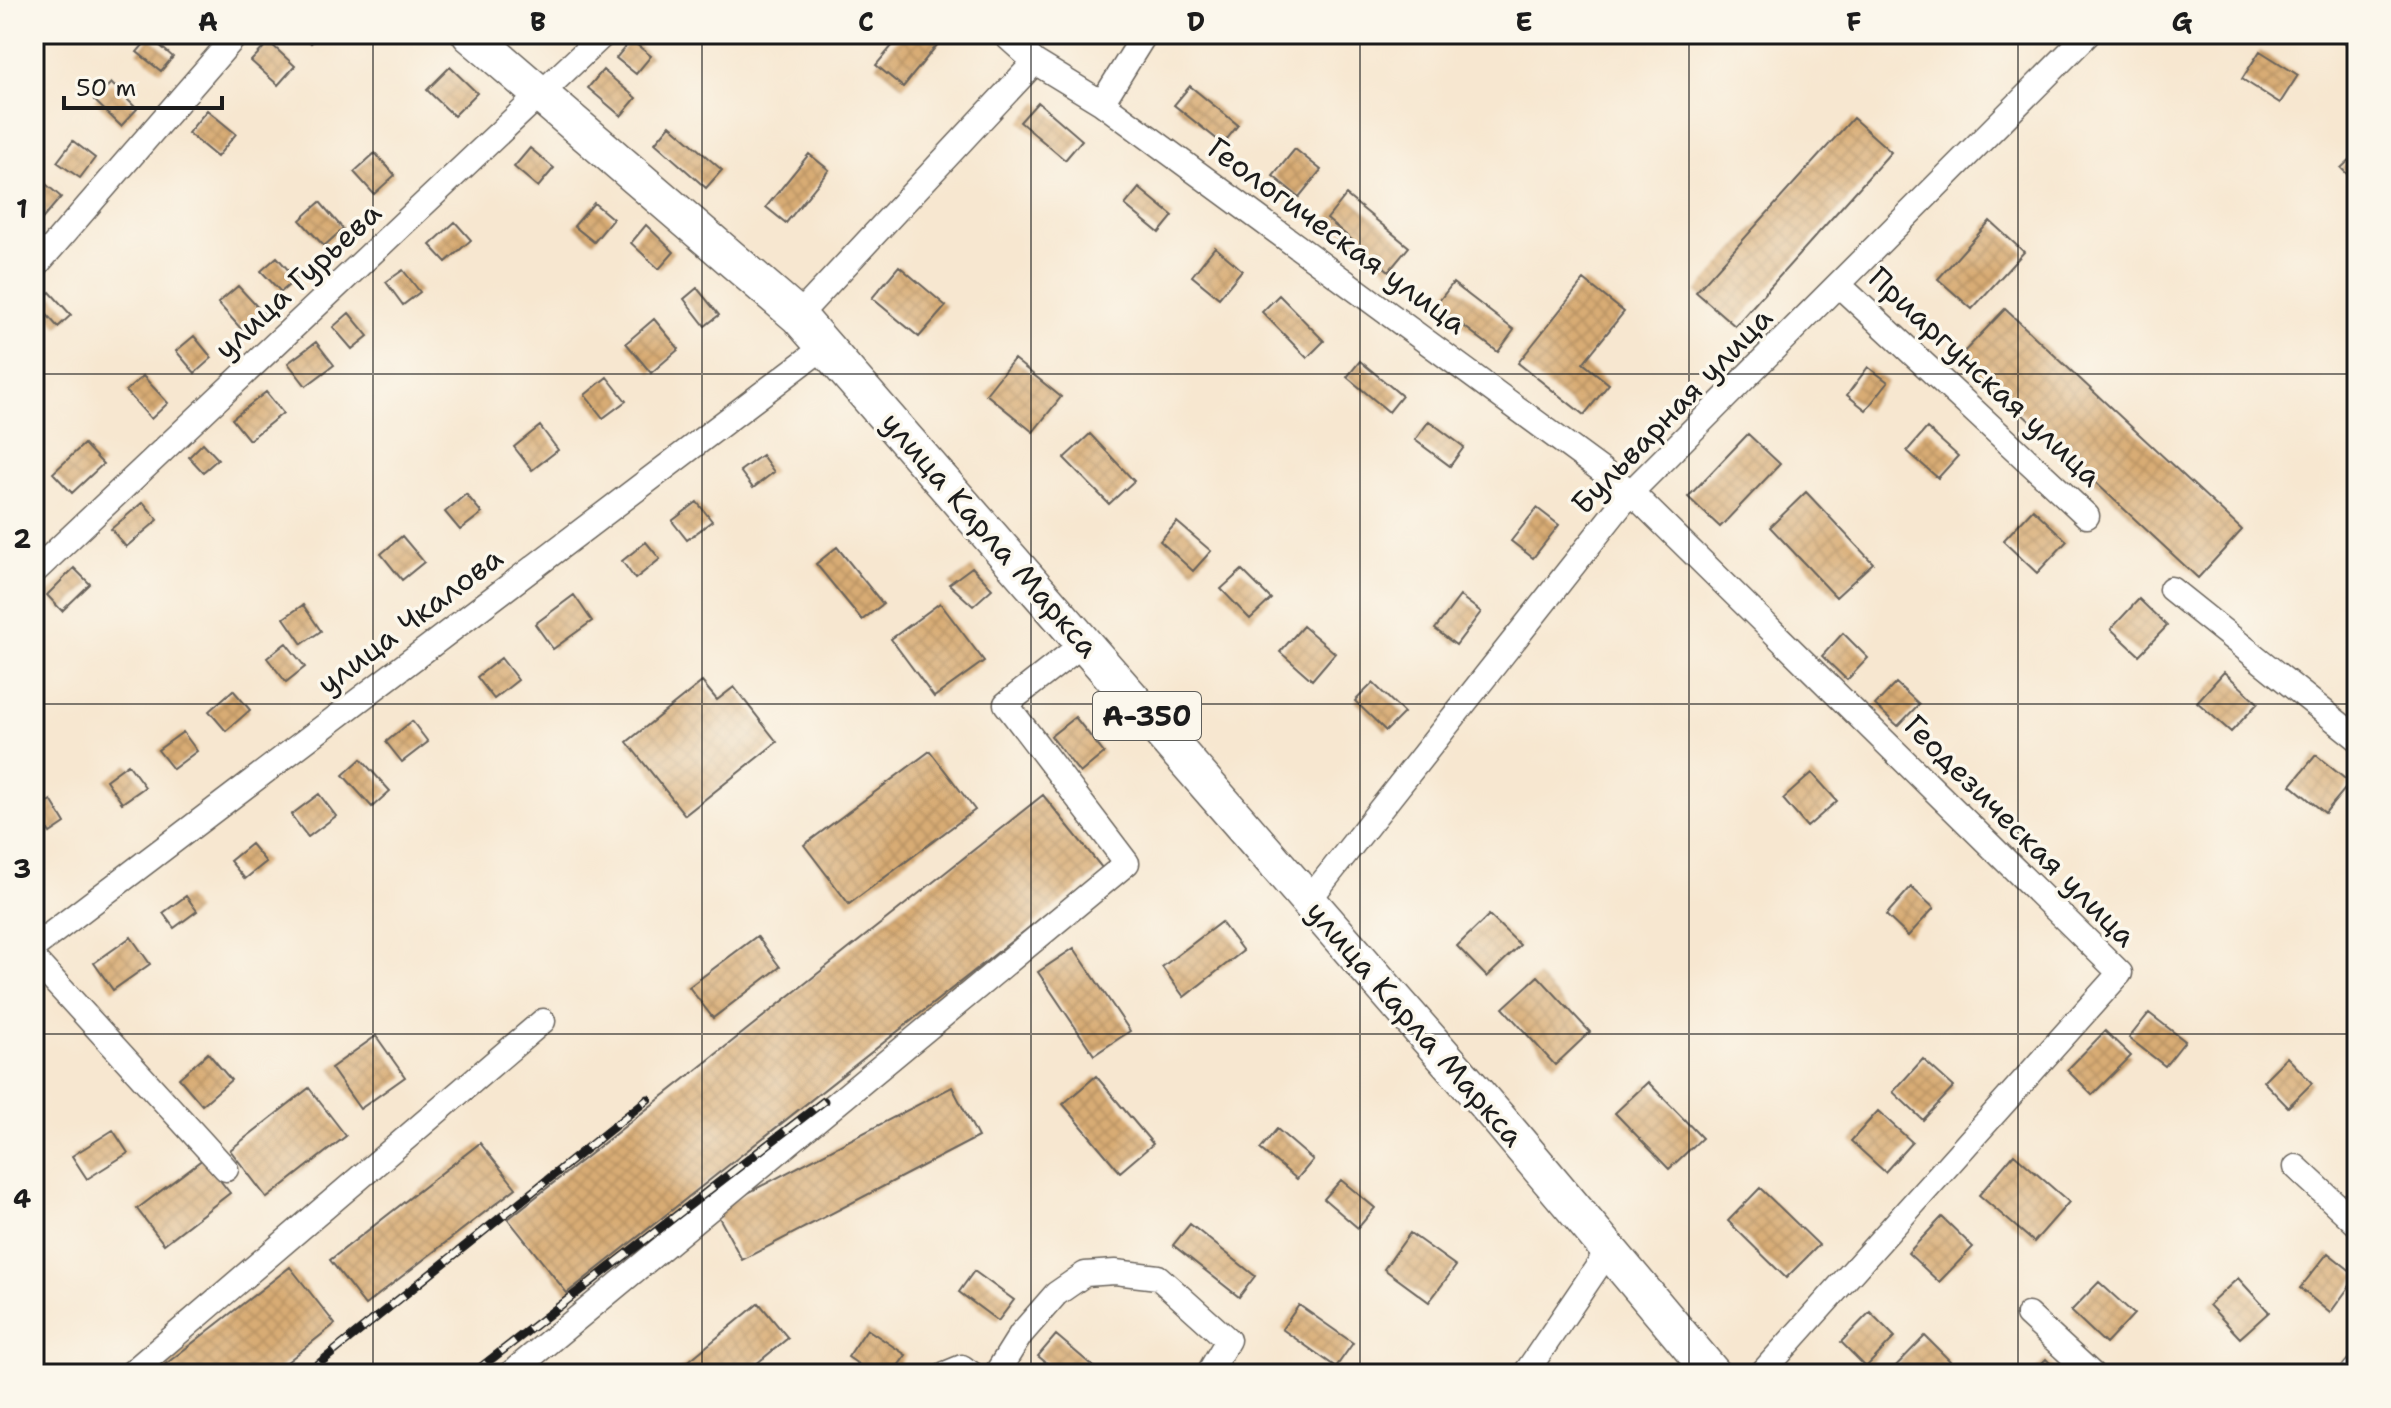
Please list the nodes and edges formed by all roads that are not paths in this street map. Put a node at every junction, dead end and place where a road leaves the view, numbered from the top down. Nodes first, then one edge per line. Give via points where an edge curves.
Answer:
1 (237, 34) edge
2 (470, 34) edge
3 (604, 34) edge
4 (1004, 34) edge
5 (1145, 34) edge
6 (2088, 34) edge
7 (2353, 34) edge
8 (2357, 38) edge
9 (1035, 62) junction
10 (544, 94) junction
11 (1102, 103) junction
12 (34, 268) edge
13 (1839, 285) junction
14 (798, 316) junction
15 (825, 346) junction
16 (1631, 492) junction
17 (2087, 516) dead end
18 (34, 572) edge
19 (2171, 589) dead end
20 (1084, 643) junction
21 (2357, 738) edge
22 (1308, 901) junction
23 (34, 947) edge
24 (34, 959) edge
25 (543, 1021) dead end
26 (2296, 1167) dead end
27 (226, 1169) dead end
28 (2357, 1224) edge
29 (1609, 1250) junction
30 (2028, 1315) dead end
31 (2357, 1368) edge
32 (130, 1374) edge
33 (510, 1374) edge
34 (996, 1374) edge
35 (1208, 1374) edge
36 (1525, 1374) edge
37 (1713, 1374) edge
38 (1761, 1374) edge
39 (2092, 1374) edge
40 (2352, 1374) edge

1 - 12 street
2 - 10 highway, улица Карла Маркса / А-350
3 - 10 street, улица Гурьева
4 - 9 street, Геологическая улица
5 - 11 street
6 - 13 street, Бульварная улица
7 - 8 street
9 - 11 street, Геологическая улица
9 - 14 street
10 - 14 highway, улица Карла Маркса / А-350
10 - 18 street, улица Гурьева
11 - 16 street, Геологическая улица
13 - 16 street, Бульварная улица
13 - 17 street, Приаргунская улица
14 - 15 highway, улица Карла Маркса / А-350
15 - 20 highway, улица Карла Маркса / А-350
15 - 23 street, улица Чкалова
16 - 22 street, Бульварная улица
16 - 38 street, Геодезическая улица via 2120,973
19 - 21 street
20 - 22 highway, улица Карла Маркса / А-350
20 - 33 street via 1006,704 1127,863
22 - 29 highway, улица Карла Маркса / А-350
24 - 27 street
25 - 32 street
26 - 28 street
29 - 36 street
29 - 37 highway, улица Карла Маркса / А-350
30 - 39 street
31 - 40 street
34 - 35 street via 1056,1294 1085,1274 1115,1272 1158,1277 1228,1340

